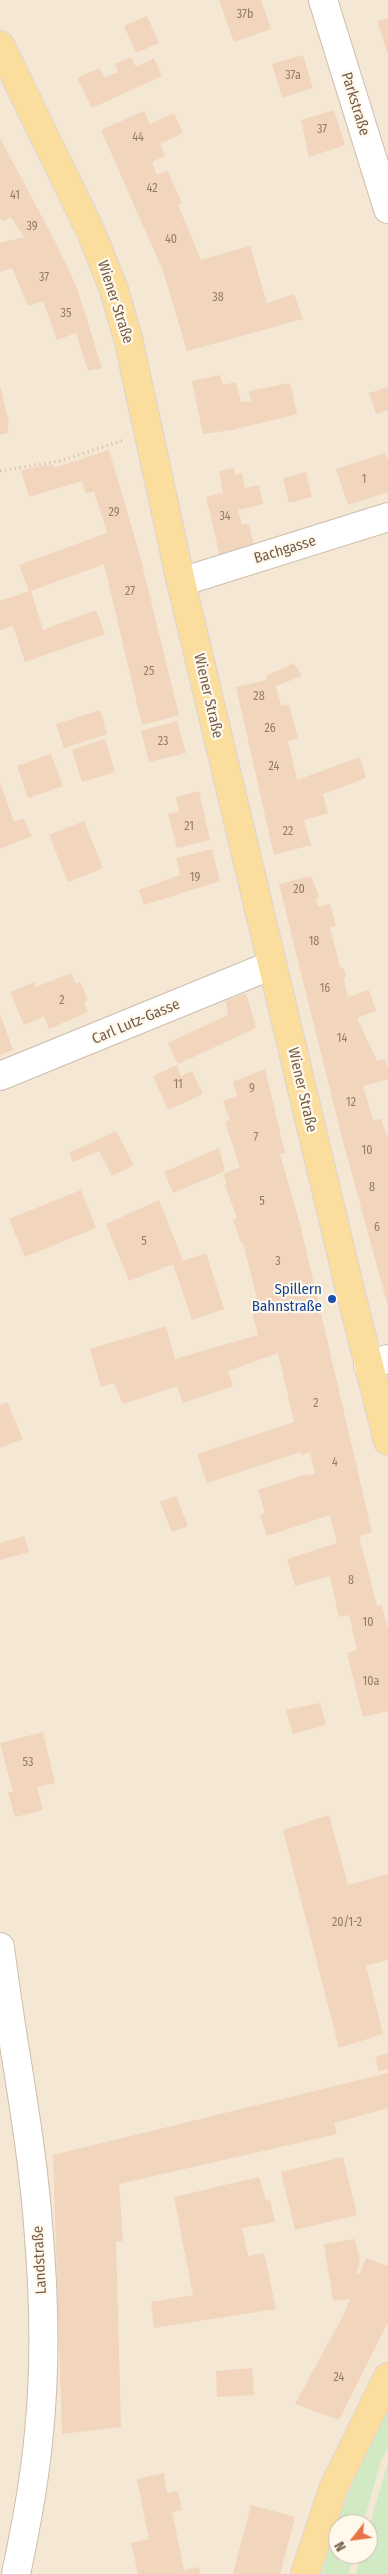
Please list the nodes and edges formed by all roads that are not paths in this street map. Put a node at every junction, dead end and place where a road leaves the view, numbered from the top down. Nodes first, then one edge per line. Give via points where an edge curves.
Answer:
1 (323, 0) edge
2 (0, 45) edge
3 (388, 209) edge
4 (388, 517) edge
5 (181, 582) junction
6 (272, 965) junction
7 (0, 1076) edge
8 (378, 1362) edge
9 (388, 1441) edge
10 (0, 1947) edge
11 (388, 2377) edge
12 (16, 2574) edge
13 (305, 2574) edge

1 - 3 street, Parkstraße
2 - 5 main road, Wiener Straße via 91,232 114,290 128,338
4 - 5 street, Bachgasse
5 - 6 main road, Wiener Straße
6 - 7 street, Carl Lutz-Gasse
6 - 8 main road, Wiener Straße
8 - 9 main road, Wiener Straße
10 - 12 street, Landstraße via 32,2165 41,2290 39,2432 34,2479
11 - 13 main road via 334,2487

